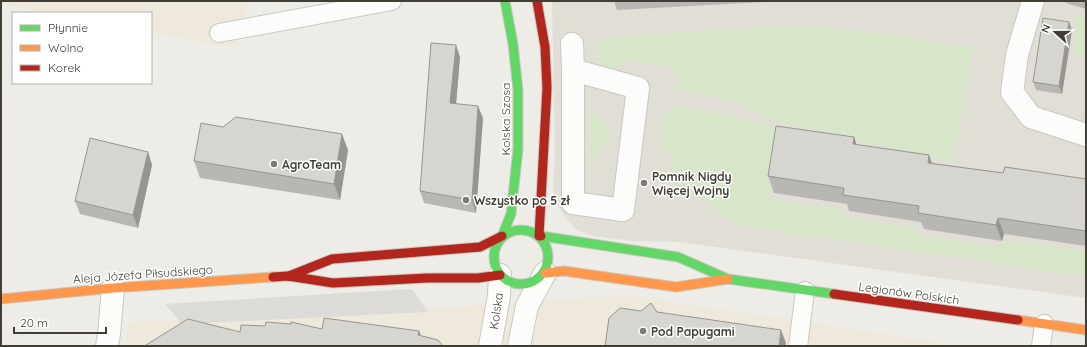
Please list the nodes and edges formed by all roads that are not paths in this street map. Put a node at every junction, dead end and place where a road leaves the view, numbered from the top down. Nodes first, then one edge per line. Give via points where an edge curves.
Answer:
1 (392, 1) edge
2 (506, 1) edge
3 (537, 1) edge
4 (1033, 1) edge
5 (311, 8) edge
6 (219, 34) dead end
7 (572, 44) dead end
8 (573, 70) junction
9 (1086, 135) edge
10 (503, 236) junction
11 (539, 236) junction
12 (545, 273) junction
13 (500, 275) junction
14 (288, 276) junction
15 (728, 279) junction
16 (113, 288) junction
17 (805, 290) junction
18 (1, 299) edge
19 (1044, 324) junction
20 (1086, 330) edge
21 (107, 346) edge
22 (490, 346) edge
23 (519, 346) edge
24 (798, 346) edge
25 (1041, 346) edge

1 - 5 lane
2 - 10 street, Kolska Szosa via 518,90 518,141 511,214
3 - 11 street via 545,47 548,88
4 - 9 street via 1017,55 1012,92 1031,117
5 - 6 lane
7 - 8 street
8 - 8 street via 638,88 624,210 573,203
10 - 11 street via 517,230 525,230
10 - 13 street via 498,242 494,257 495,267
10 - 14 street, Aleja Józefa Piłsudskiego via 480,246 332,259
11 - 12 street via 548,249
11 - 15 street, Legionów Polskich via 678,257
12 - 13 street via 532,283 524,285 507,281
12 - 15 street, Legionów Polskich via 564,271 676,287
12 - 23 street via 527,306
13 - 14 street, Aleja Józefa Piłsudskiego via 333,283
13 - 22 street, Kolska
14 - 16 street, Aleja Józefa Piłsudskiego
15 - 17 street, Legionów Polskich
16 - 18 street, Aleja Józefa Piłsudskiego
16 - 21 street
17 - 19 street, Legionów Polskich
17 - 24 lane
19 - 20 street, Legionów Polskich
19 - 25 lane

